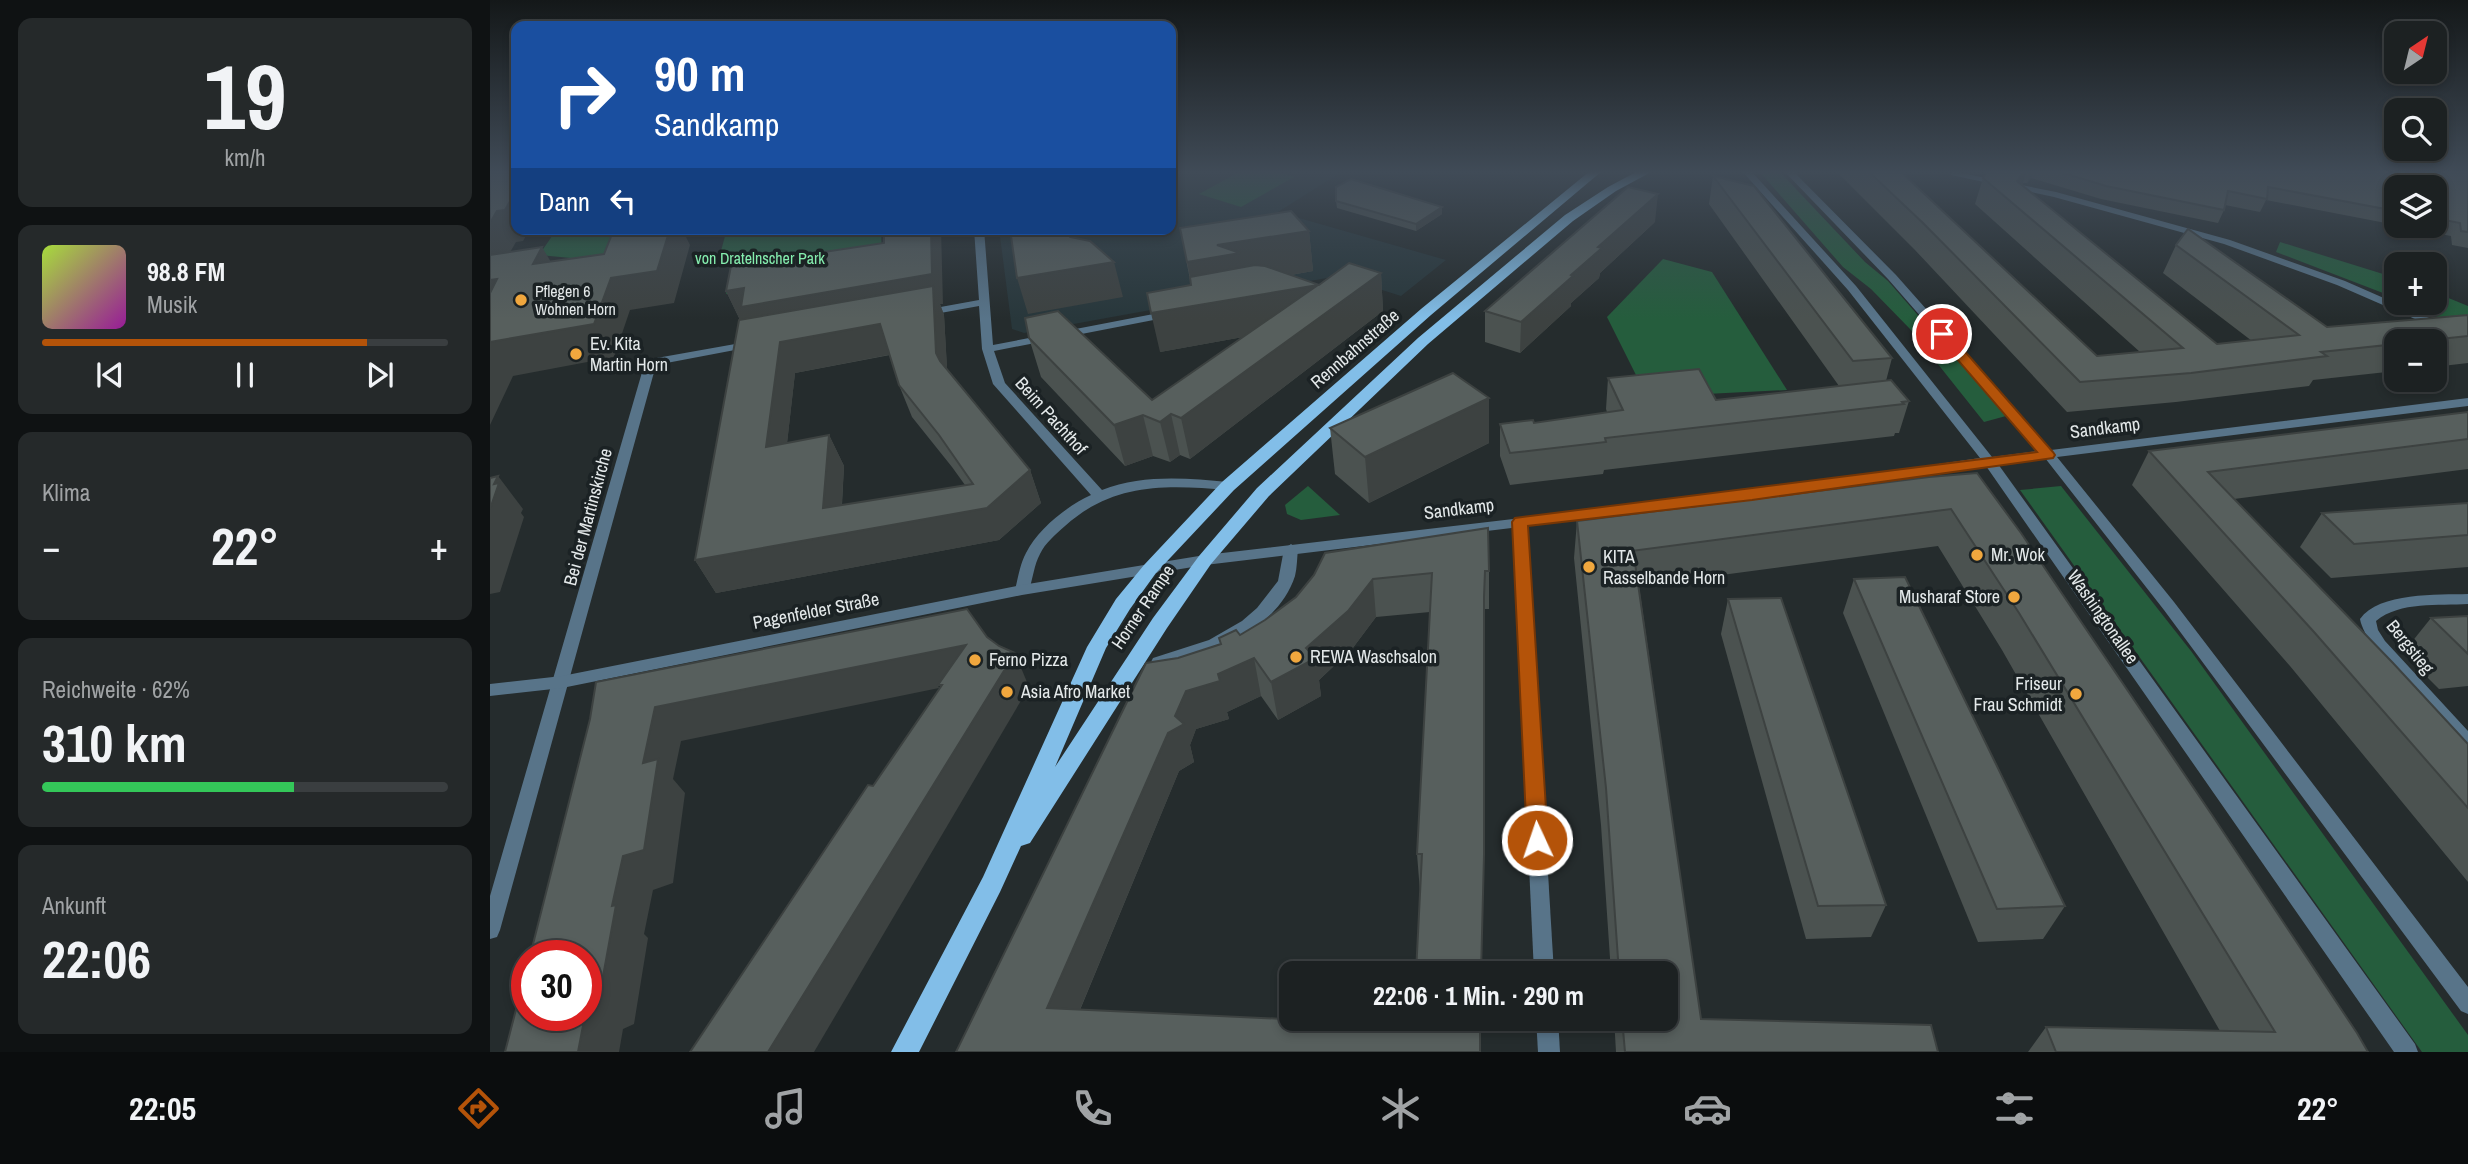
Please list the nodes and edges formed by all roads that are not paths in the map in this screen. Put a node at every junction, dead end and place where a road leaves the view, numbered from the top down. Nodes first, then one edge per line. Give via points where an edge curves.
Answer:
1 (1538, 220) edge
2 (1567, 220) edge
3 (1790, 220) edge
4 (1836, 220) edge
5 (2147, 220) edge
6 (979, 235) edge
7 (984, 302) junction
8 (1179, 313) edge
9 (905, 317) edge
10 (2468, 339) edge
11 (759, 342) edge
12 (988, 349) junction
13 (2468, 402) edge
14 (2048, 455) junction
15 (1990, 461) junction
16 (1228, 486) junction
17 (1098, 494) junction
18 (1520, 522) junction
19 (1291, 549) junction
20 (1205, 561) junction
21 (1150, 569) junction
22 (1022, 590) junction
23 (2468, 599) edge
24 (1133, 664) junction
25 (562, 682) junction
26 (490, 690) edge
27 (2468, 743) edge
28 (992, 884) junction
29 (490, 930) edge
30 (1544, 961) edge
31 (2468, 1004) edge
32 (1548, 1031) edge
33 (905, 1052) edge
34 (1549, 1052) edge
35 (2407, 1052) edge

1 - 16 main road, Rennbahnstraße
2 - 20 main road via 1393,368 1263,492
3 - 15 street, Washingtonallee via 1852,288
4 - 14 street via 1892,277
5 - 10 street via 2227,242 2341,283
6 - 7 street, Beim Pachthof
7 - 9 street
7 - 12 street, Beim Pachthof
8 - 12 street
11 - 25 street, Bei der Martinskirche via 651,362
12 - 17 street, Beim Pachthof via 999,384
13 - 14 street, Sandkamp
14 - 15 street, Sandkamp
14 - 31 street via 2169,606
15 - 18 street, Sandkamp
15 - 35 street, Washingtonallee
16 - 17 street via 1140,484
16 - 21 main road, Rennbahnstraße
17 - 22 street via 1062,519 1043,540 1033,554
18 - 19 street, Sandkamp
18 - 30 street
19 - 20 street, Sandkamp
19 - 24 street via 1286,580 1267,607 1242,630 1205,650 1162,662
20 - 21 street, Horner Rampe
20 - 24 main road, Horner Rampe
21 - 22 street, Pagenfelder Straße
21 - 28 main road, Horner Rampe via 1097,647
22 - 25 street, Pagenfelder Straße
23 - 27 street, Bergstieg via 2391,605 2368,619 2379,645
24 - 28 main road, Horner Rampe
25 - 26 street, Pagenfelder Straße
25 - 29 street, Bei der Martinskirche
28 - 33 main road, Horner Rampe
32 - 34 street

